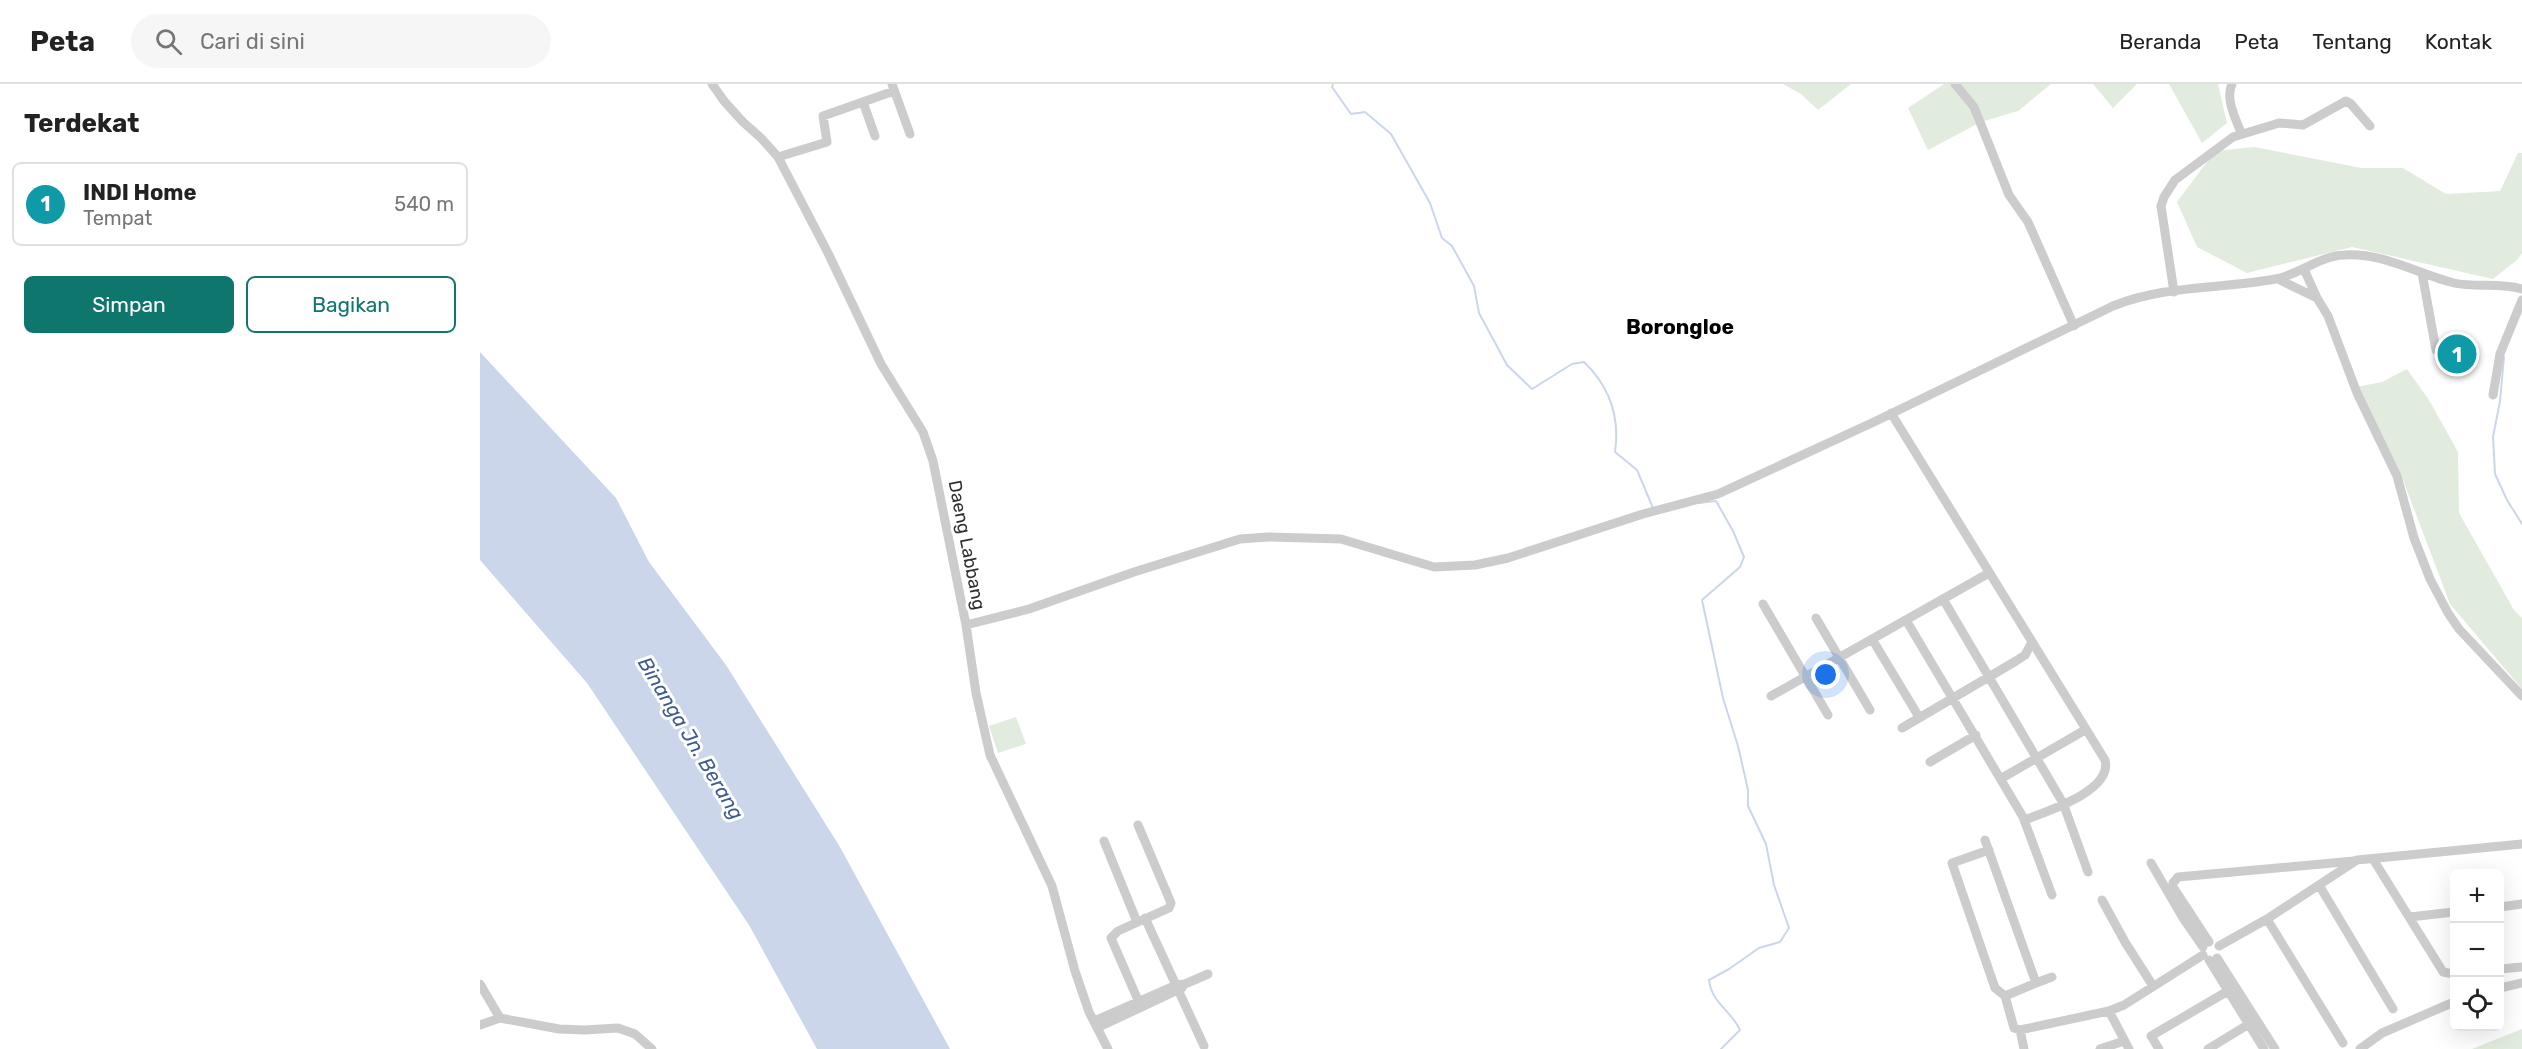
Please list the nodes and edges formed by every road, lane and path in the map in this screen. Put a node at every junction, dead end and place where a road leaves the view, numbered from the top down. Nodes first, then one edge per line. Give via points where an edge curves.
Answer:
1 (712, 84) edge
2 (1954, 84) edge
3 (2232, 84) edge
4 (893, 87) edge
5 (863, 102) junction
6 (2370, 126) dead end
7 (2241, 133) junction
8 (910, 134) dead end
9 (875, 136) dead end
10 (778, 158) junction
11 (2304, 269) junction
12 (2422, 273) junction
13 (2278, 279) junction
14 (2522, 289) edge
15 (2174, 292) junction
16 (2317, 298) junction
17 (2522, 300) edge
18 (2074, 326) junction
19 (2436, 350) dead end
20 (2493, 395) dead end
21 (1891, 413) junction
22 (1989, 573) junction
23 (1943, 599) junction
24 (1763, 604) dead end
25 (1815, 618) dead end
26 (1906, 620) junction
27 (966, 625) junction
28 (1872, 639) junction
29 (2031, 644) junction
30 (1839, 658) junction
31 (1805, 677) junction
32 (1989, 678) junction
33 (1771, 696) dead end
34 (2522, 696) edge
35 (1954, 697) junction
36 (1870, 710) dead end
37 (1828, 715) dead end
38 (1919, 717) junction
39 (1902, 728) dead end
40 (2085, 730) junction
41 (1976, 735) junction
42 (2037, 758) junction
43 (1930, 762) dead end
44 (2002, 778) junction
45 (2063, 804) junction
46 (2025, 820) junction
47 (1138, 825) dead end
48 (1985, 840) dead end
49 (1104, 841) dead end
50 (2522, 844) edge
51 (1989, 850) junction
52 (2373, 859) junction
53 (2357, 860) junction
54 (2151, 863) dead end
55 (2088, 872) dead end
56 (2319, 885) junction
57 (2052, 895) dead end
58 (2102, 900) dead end
59 (2522, 904) edge
60 (2504, 906) edge
61 (2450, 912) edge
62 (2409, 917) junction
63 (2267, 919) junction
64 (1141, 920) junction
65 (2208, 952) junction
66 (2522, 967) edge
67 (2504, 969) edge
68 (2450, 973) edge
69 (1208, 974) dead end
70 (2052, 977) dead end
71 (2522, 982) edge
72 (2036, 983) junction
73 (480, 984) edge
74 (2153, 986) junction
75 (1180, 987) junction
76 (2504, 987) edge
77 (2228, 991) junction
78 (2005, 996) junction
79 (1140, 1004) junction
80 (2450, 1004) edge
81 (2393, 1009) dead end
82 (2109, 1011) junction
83 (500, 1018) junction
84 (480, 1024) edge
85 (1095, 1024) junction
86 (2248, 1024) junction
87 (2020, 1030) junction
88 (2343, 1043) dead end
89 (2126, 1045) edge
90 (1204, 1046) dead end
91 (652, 1049) edge
92 (1108, 1049) edge
93 (2024, 1049) edge
94 (2100, 1049) edge
95 (2159, 1049) edge
96 (2208, 1049) edge
97 (2264, 1049) edge
98 (2275, 1049) edge
99 (2360, 1049) edge

1 - 10 street, Daeng Labbang
2 - 18 street via 1974,107 2009,195 2028,222
3 - 7 street via 2232,109
4 - 5 street
4 - 8 street
5 - 9 street
5 - 10 street via 823,117 827,142
6 - 7 street via 2348,101 2303,125 2279,123
7 - 15 street via 2175,180 2164,197 2162,217
10 - 27 street, Daeng Labbang via 881,364 923,432 933,461
11 - 12 street via 2336,256 2353,255 2378,258
11 - 13 street
11 - 16 street
12 - 14 street via 2460,284
12 - 19 street
13 - 15 street
13 - 16 street
15 - 18 street via 2121,303
16 - 34 street via 2397,476 2430,579 2459,629
17 - 20 street via 2500,354
18 - 21 street
21 - 22 street
21 - 27 street via 1718,494 1484,564 1434,567 1341,539 1240,539 1029,609
22 - 23 street
22 - 29 street
23 - 26 street
23 - 32 street
24 - 31 street
25 - 30 street
26 - 28 street
26 - 35 street
27 - 85 street, Daeng Labbang via 990,755 1050,881 1070,956
28 - 30 street
28 - 38 street
29 - 32 street via 2025,655
29 - 40 street
30 - 31 street
30 - 36 street
31 - 33 street
31 - 37 street
32 - 35 street
32 - 42 street
35 - 38 street
35 - 41 street
38 - 39 street
40 - 42 street
40 - 45 street via 2105,760 2104,775 2092,789
41 - 43 street
41 - 44 street
42 - 44 street
42 - 45 street
44 - 46 street
45 - 46 street
45 - 55 street
46 - 57 street
47 - 64 street via 1171,903 1169,908
48 - 51 street
49 - 64 street
50 - 52 street
51 - 72 street
51 - 78 street via 1952,863 1995,988
52 - 53 street
52 - 62 street
53 - 56 street
53 - 65 street via 2178,877 2173,887
54 - 65 street
56 - 63 street
56 - 81 street
58 - 74 street
59 - 60 street
61 - 62 street
62 - 68 street via 2443,972
63 - 65 street
63 - 88 street
64 - 75 street
64 - 79 street via 1111,938
65 - 74 street
65 - 77 street
65 - 98 street
66 - 67 street
69 - 75 street
70 - 72 street
71 - 76 street
72 - 78 street
73 - 83 street
74 - 82 street
75 - 79 street
75 - 90 street
77 - 86 street
77 - 95 street via 2151,1036
78 - 87 street via 2014,1028
79 - 85 street
80 - 99 street via 2382,1033
82 - 87 street
82 - 89 street
83 - 84 street
83 - 91 street via 560,1029 618,1028 635,1034
85 - 92 street, Daeng Labbang
86 - 96 street
86 - 97 street
87 - 93 street
89 - 94 street

